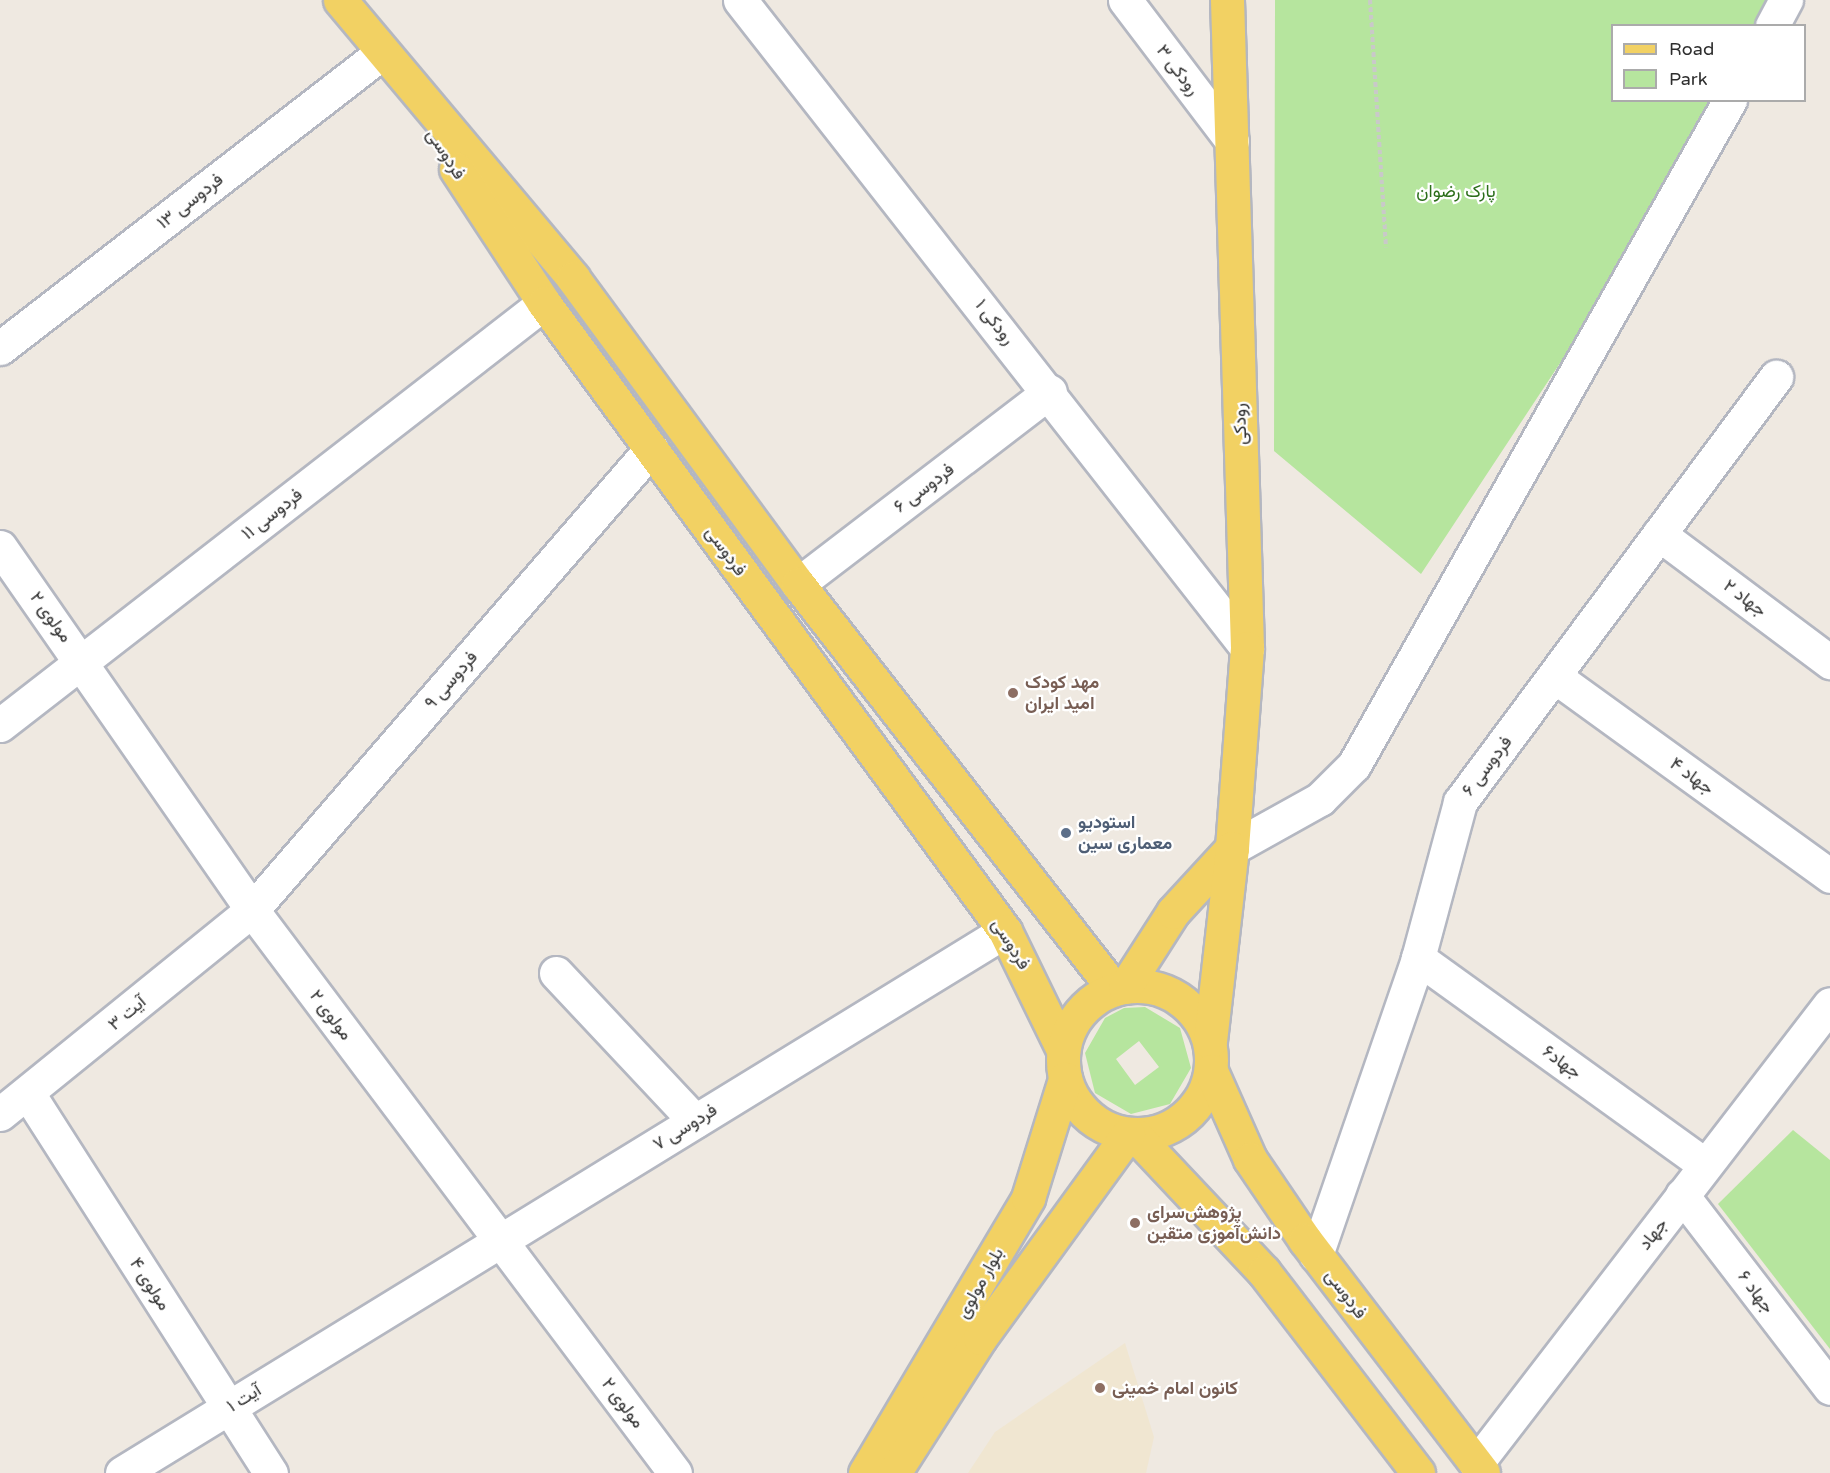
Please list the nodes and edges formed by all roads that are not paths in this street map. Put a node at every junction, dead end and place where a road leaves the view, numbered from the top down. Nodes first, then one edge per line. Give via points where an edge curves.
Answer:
1 (340, 0) edge
2 (740, 0) edge
3 (1125, 0) edge
4 (1227, 0) edge
5 (1786, 0) edge
6 (1773, 24) edge
7 (381, 54) junction
8 (1729, 102) edge
9 (1232, 141) junction
10 (544, 303) junction
11 (0, 348) edge
12 (1776, 377) dead end
13 (1050, 391) junction
14 (651, 449) junction
15 (1659, 534) junction
16 (0, 547) edge
17 (798, 584) junction
18 (1247, 648) junction
19 (83, 661) junction
20 (1830, 662) edge
21 (1554, 676) junction
22 (0, 725) edge
23 (1232, 849) junction
24 (1830, 876) edge
25 (252, 910) junction
26 (1005, 931) junction
27 (1418, 958) junction
28 (556, 973) dead end
29 (1120, 988) junction
30 (1830, 1004) edge
31 (1211, 1057) junction
32 (1064, 1065) junction
33 (29, 1095) junction
34 (0, 1114) edge
35 (695, 1121) junction
36 (1131, 1135) junction
37 (1706, 1165) junction
38 (1682, 1195) junction
39 (502, 1239) junction
40 (1316, 1255) junction
41 (365, 1323) joint
42 (1830, 1388) edge
43 (229, 1407) junction
44 (1479, 1468) edge
45 (122, 1473) edge
46 (271, 1473) edge
47 (675, 1473) edge
48 (865, 1473) edge
49 (894, 1473) edge
50 (1418, 1473) edge

1 - 7 main road, فردوسی
2 - 13 street, رودکی ۱
3 - 9 street, رودکی ۳
4 - 9 main road, رودکی
5 - 6 street
7 - 10 main road, فردوسی
7 - 11 street, فردوسی ۱۳
7 - 17 main road, فردوسی via 573,278
8 - 23 street via 1354,765 1320,799
9 - 18 main road, رودکی
10 - 14 main road, فردوسی
10 - 19 street, فردوسی ۱۱
12 - 15 street, فردوسی ۶
13 - 17 street, فردوسی ۶
13 - 18 street, رودکی ۱
14 - 25 street, فردوسی ۹
14 - 26 main road, فردوسی
15 - 20 street, جهاد ۲
15 - 21 street, فردوسی ۶
16 - 19 street, مولوی ۲
17 - 29 main road, فردوسی
18 - 23 main road, رودکی
19 - 22 street, فردوسی ۱۱
19 - 25 street, مولوی ۲
21 - 24 street, جهاد ۴
21 - 27 street, فردوسی ۶ via 1460,802
23 - 29 main road via 1173,912
23 - 31 main road, رودکی
25 - 33 street, آیت ۳
25 - 39 street, مولوی ۲
26 - 32 main road, فردوسی
26 - 35 street, فردوسی ۷
27 - 37 street, جهاد۶
27 - 40 street, فردوسی ۶
28 - 35 street
29 - 31 main road via 1153,987 1178,998 1198,1017
29 - 32 main road via 1090,1002 1072,1024
30 - 37 street, جهاد
31 - 36 main road via 1203,1097 1185,1118 1162,1131
31 - 40 main road, فردوسی via 1250,1159
32 - 36 main road via 1078,1106 1100,1125
32 - 48 main road, بلوار مولوی via 1028,1198
33 - 34 street, آیت ۳
33 - 43 street, مولوی ۴
35 - 39 street, فردوسی ۷
36 - 49 main road, بلوار مولوی via 980,1338
36 - 50 main road via 1264,1272
37 - 38 street, جهاد
38 - 42 street, جهاد ۶
38 - 44 street, جهاد
39 - 41 street, فردوسی ۷
39 - 47 street, مولوی ۲
40 - 44 main road, فردوسی
41 - 43 street, آیت ۱
43 - 45 street, آیت ۱
43 - 46 street, مولوی ۴

